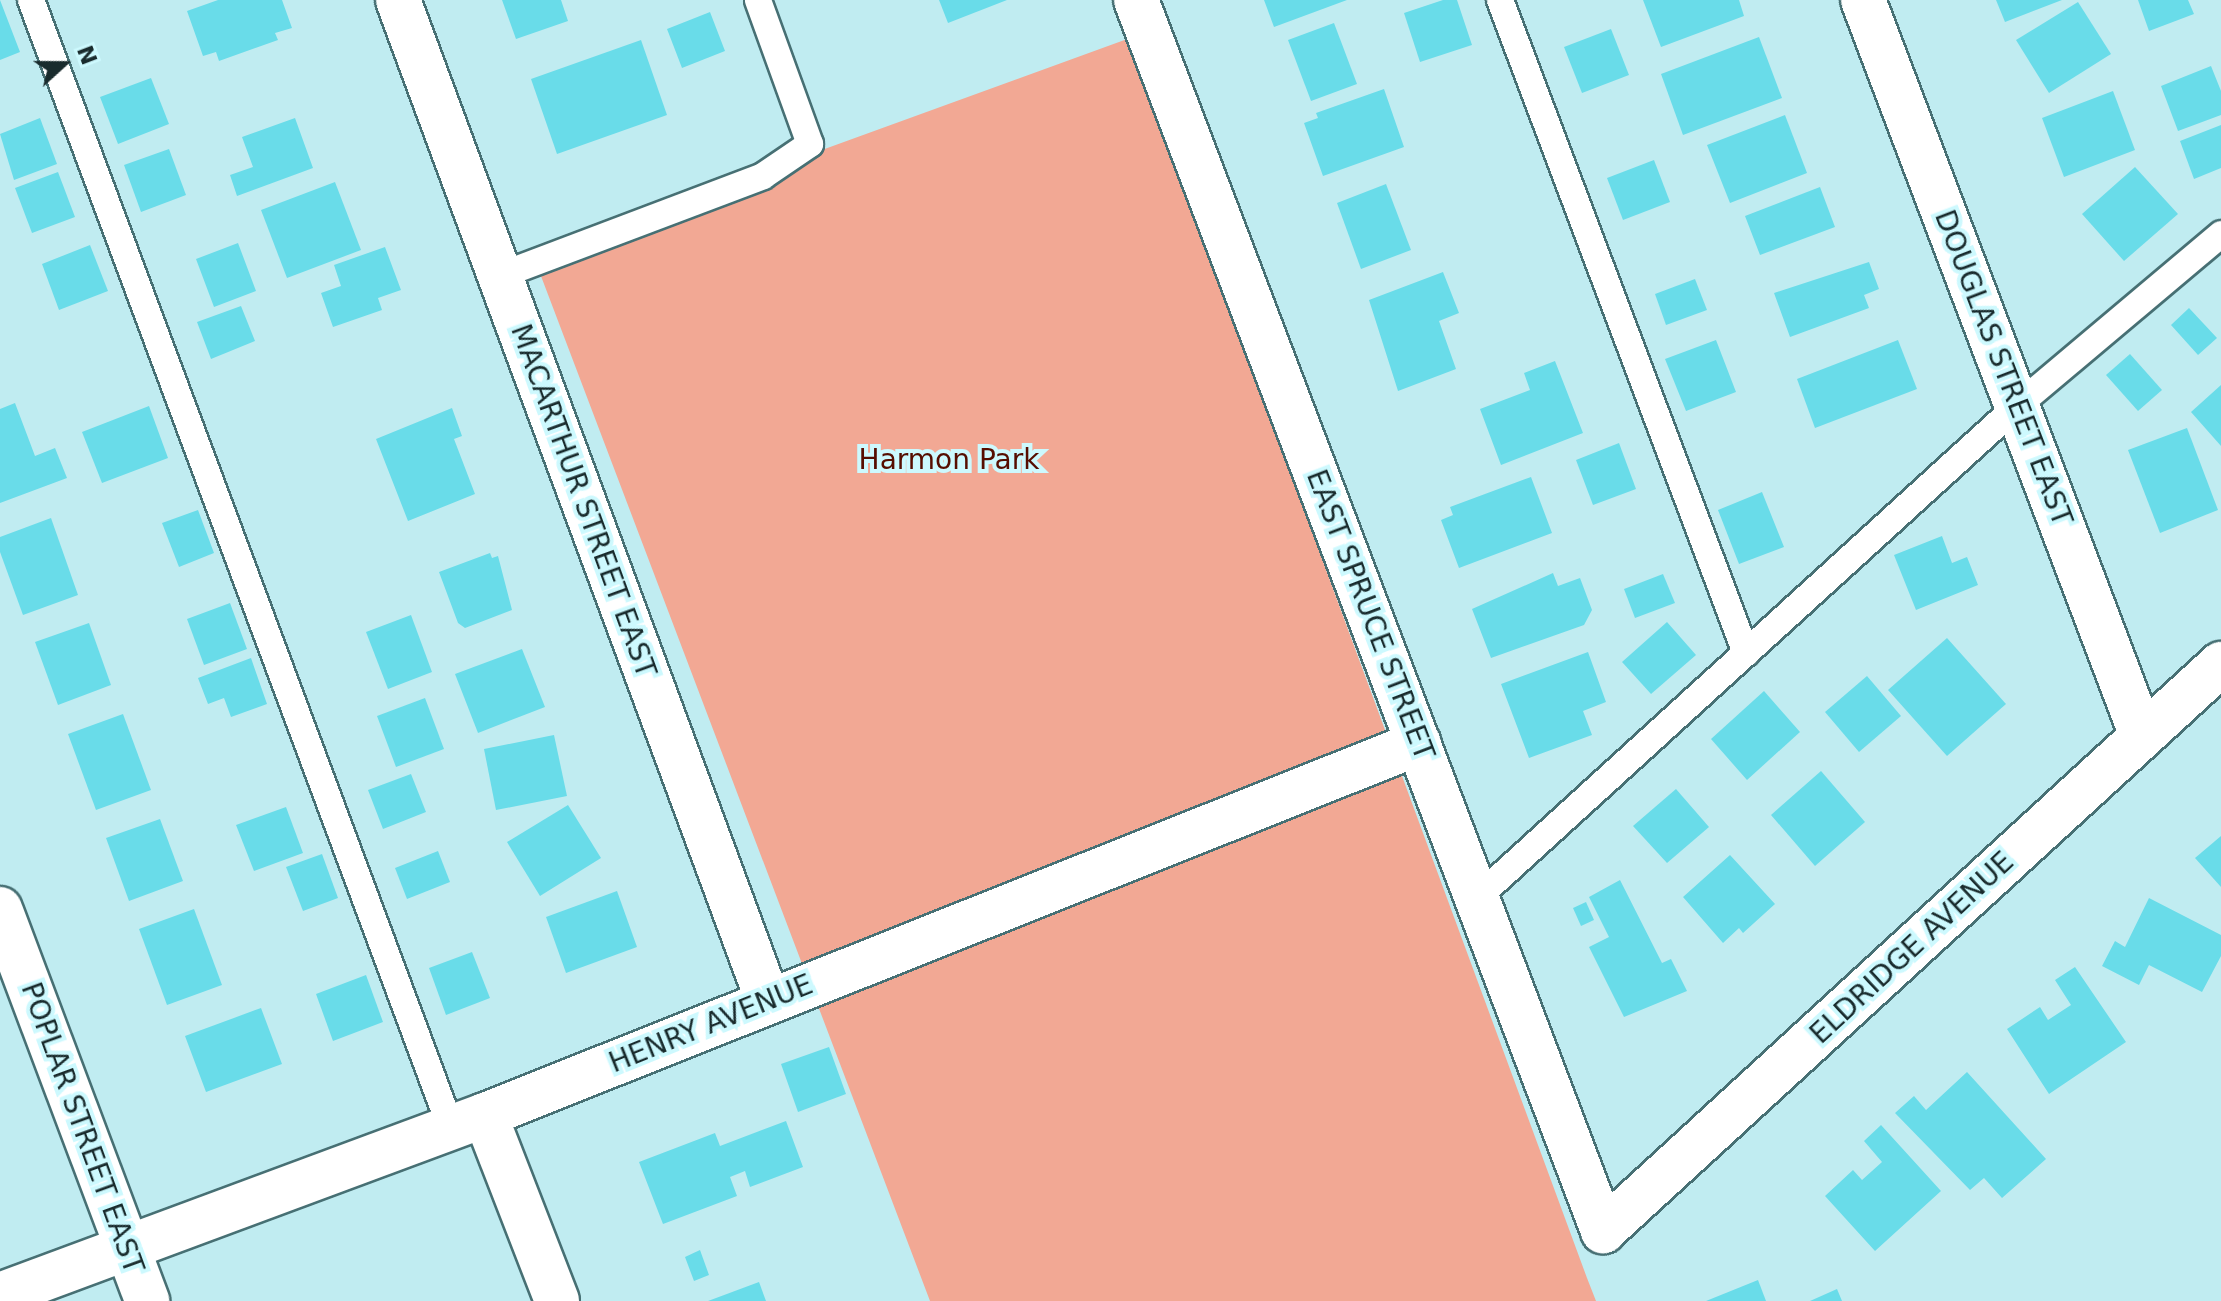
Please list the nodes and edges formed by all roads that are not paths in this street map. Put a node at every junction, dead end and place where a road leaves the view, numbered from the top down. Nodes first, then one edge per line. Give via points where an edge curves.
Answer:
1 (31, 0) edge
2 (398, 0) edge
3 (758, 0) edge
4 (1136, 0) edge
5 (1500, 0) edge
6 (1863, 0) edge
7 (2221, 234) edge
8 (499, 276) junction
9 (2017, 406) junction
10 (1746, 653) junction
11 (2221, 664) edge
12 (2142, 736) junction
13 (1419, 743) junction
14 (1478, 897) junction
15 (0, 909) edge
16 (768, 1001) junction
17 (468, 1122) junction
18 (1603, 1231) joint
19 (127, 1250) junction
20 (0, 1295) edge
21 (147, 1301) edge
22 (557, 1301) edge

1 - 17 lane
2 - 8 street, MACARTHUR STREET EAST
3 - 8 lane via 810,144 763,176
4 - 13 street, EAST SPRUCE STREET
5 - 10 lane
6 - 9 street, DOUGLAS STREET EAST
7 - 9 lane
8 - 16 street, MACARTHUR STREET EAST
9 - 10 lane
9 - 12 street, DOUGLAS STREET EAST
10 - 14 lane
11 - 12 street, ELDRIDGE AVENUE
12 - 18 street, ELDRIDGE AVENUE
13 - 14 street, EAST SPRUCE STREET
13 - 16 street, HENRY AVENUE
14 - 18 street, EAST SPRUCE STREET
15 - 19 street, POPLAR STREET EAST
16 - 17 street, HENRY AVENUE
17 - 19 street, HENRY AVENUE
17 - 22 street
19 - 20 street, HENRY AVENUE
19 - 21 street, POPLAR STREET EAST

